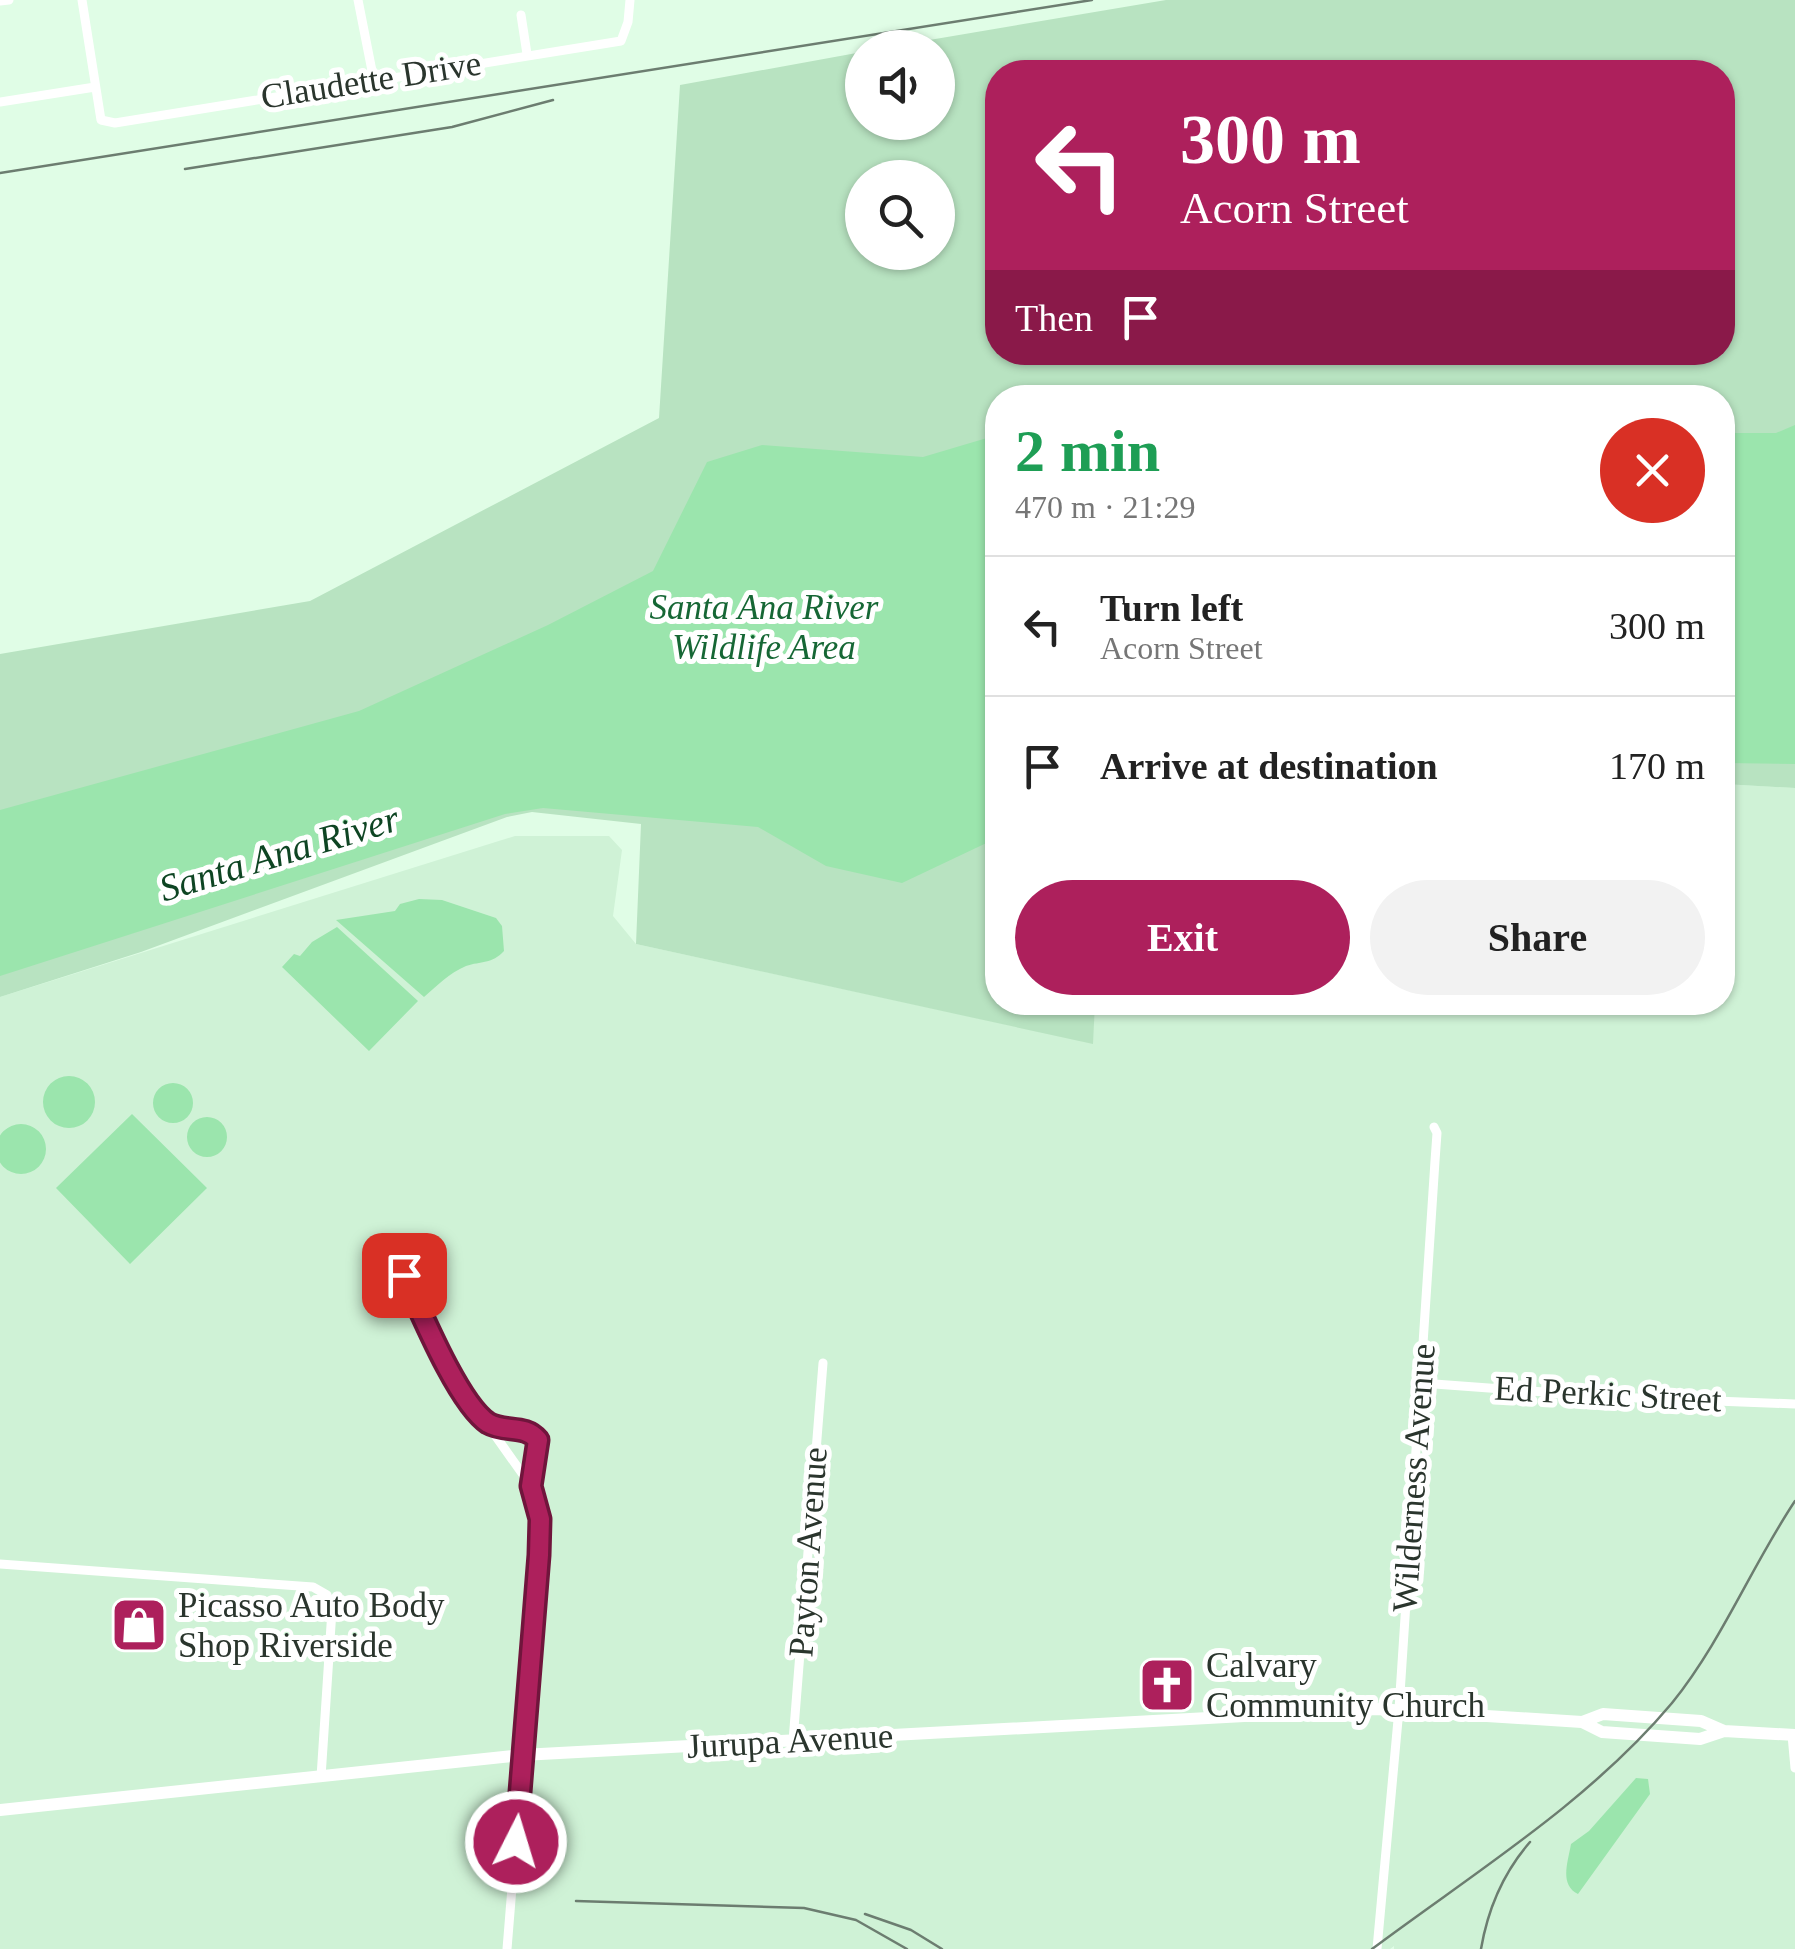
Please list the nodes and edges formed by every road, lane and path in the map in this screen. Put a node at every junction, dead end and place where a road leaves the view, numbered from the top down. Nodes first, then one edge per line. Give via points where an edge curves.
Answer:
1 (9, 0) edge
2 (82, 0) edge
3 (358, 0) edge
4 (630, 0) edge
5 (0, 2) edge
6 (521, 15) dead end
7 (527, 54) junction
8 (374, 80) junction
9 (95, 86) junction
10 (0, 102) edge
11 (1434, 1127) dead end
12 (392, 1251) dead end
13 (822, 1363) dead end
14 (1421, 1383) junction
15 (1795, 1404) edge
16 (487, 1422) junction
17 (531, 1486) junction
18 (0, 1564) edge
19 (1399, 1709) junction
20 (1793, 1735) edge
21 (793, 1741) junction
22 (522, 1755) junction
23 (1795, 1768) edge
24 (321, 1777) junction
25 (0, 1810) edge
26 (507, 1949) edge
27 (1377, 1949) edge

1 - 5 street
2 - 9 street
3 - 8 street
4 - 7 street, Claudette Drive via 622,40
6 - 7 street
7 - 8 street, Claudette Drive
8 - 9 street, Claudette Drive via 115,123 101,120
9 - 10 street
11 - 14 street, Wilderness Avenue
12 - 16 street via 446,1366
13 - 21 street, Payton Avenue
14 - 15 street, Ed Perkic Street
14 - 19 street, Wilderness Avenue
16 - 17 street
16 - 17 street via 535,1435
17 - 22 street via 540,1536
18 - 24 street via 312,1587 327,1595 332,1610
19 - 20 main road, Jurupa Avenue via 1582,1722 1602,1732 1700,1739 1724,1731
19 - 21 main road, Jurupa Avenue
19 - 27 street, Wilderness Avenue
20 - 23 street
21 - 22 main road, Jurupa Avenue
22 - 24 main road, Jurupa Avenue
22 - 26 street
24 - 25 main road, Jurupa Avenue

